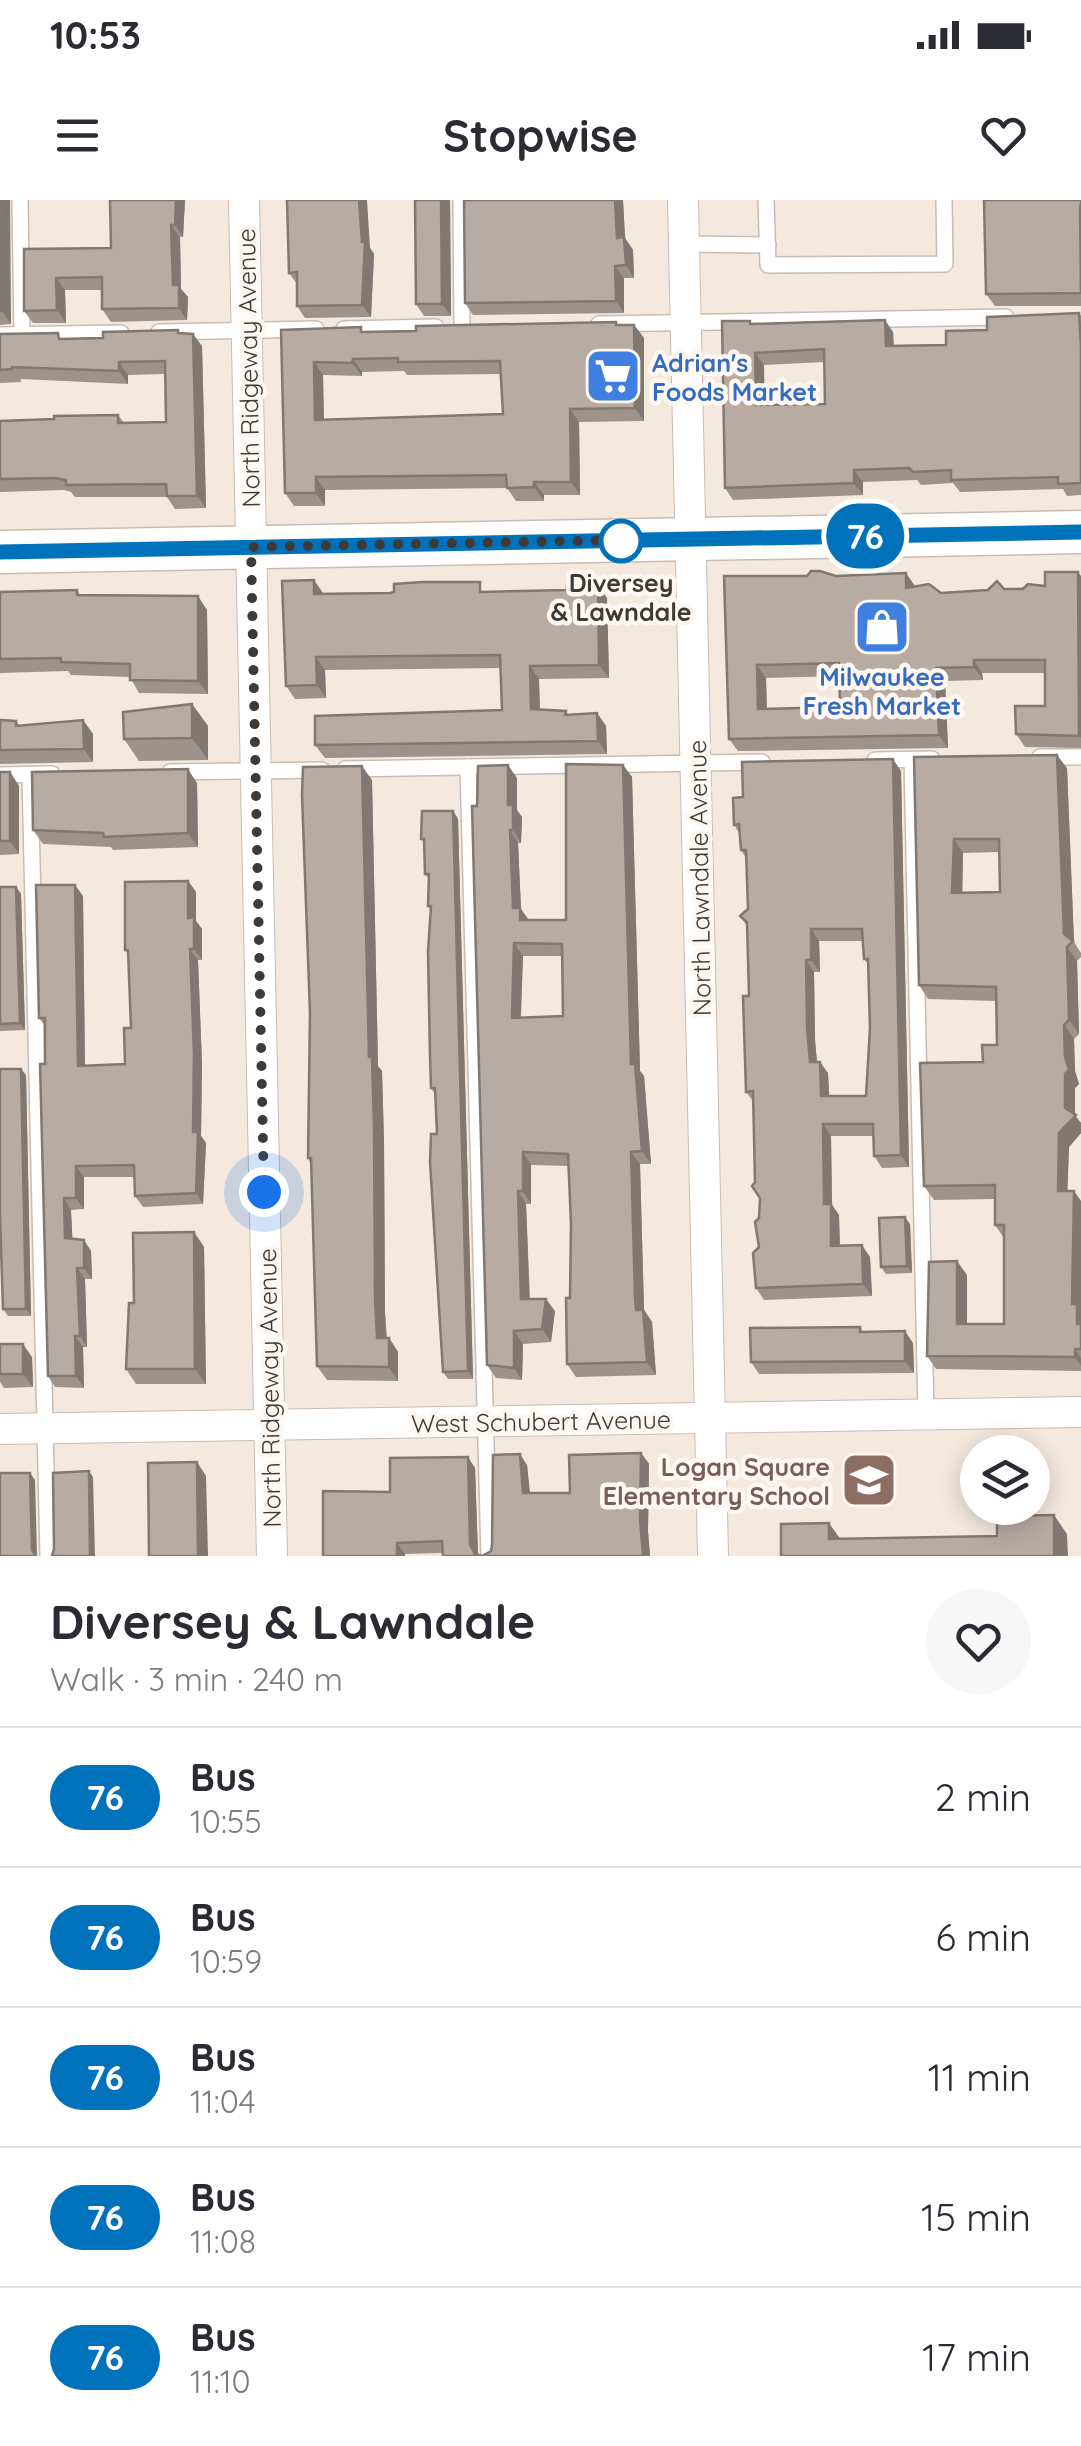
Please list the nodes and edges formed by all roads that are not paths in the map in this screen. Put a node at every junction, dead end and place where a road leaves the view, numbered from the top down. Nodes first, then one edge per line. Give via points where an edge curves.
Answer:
1 (20, 200) edge
2 (244, 200) edge
3 (461, 200) edge
4 (684, 200) edge
5 (766, 200) edge
6 (944, 200) edge
7 (684, 244) junction
8 (768, 245) junction
9 (1021, 317) edge
10 (686, 323) junction
11 (574, 325) edge
12 (481, 326) edge
13 (462, 327) junction
14 (247, 330) junction
15 (22, 334) junction
16 (0, 335) edge
17 (1081, 532) edge
18 (692, 540) junction
19 (251, 547) junction
20 (0, 552) edge
21 (1081, 756) edge
22 (1025, 758) edge
23 (950, 759) edge
24 (857, 760) edge
25 (912, 760) junction
26 (784, 762) edge
27 (697, 763) junction
28 (468, 767) junction
29 (256, 771) junction
30 (158, 772) edge
31 (66, 774) edge
32 (0, 775) edge
33 (30, 775) junction
34 (1081, 1412) edge
35 (926, 1415) junction
36 (710, 1419) junction
37 (487, 1422) junction
38 (269, 1425) junction
39 (45, 1429) junction
40 (0, 1430) edge
41 (48, 1556) edge
42 (272, 1556) edge
43 (489, 1556) edge
44 (712, 1556) edge

1 - 15 lane
2 - 14 street, North Ridgeway Avenue
3 - 13 lane
4 - 7 street, North Lawndale Avenue
5 - 8 lane
6 - 8 lane via 945,264 768,266
7 - 8 lane
7 - 10 street, North Lawndale Avenue
9 - 10 lane
10 - 11 lane
10 - 18 street, North Lawndale Avenue
12 - 13 lane
13 - 14 lane
14 - 15 lane
14 - 19 street, North Ridgeway Avenue
15 - 16 lane
17 - 18 main road
18 - 19 main road
18 - 27 street, North Lawndale Avenue
19 - 20 main road
19 - 29 street, North Ridgeway Avenue
21 - 22 lane
23 - 25 lane
24 - 25 lane
25 - 35 lane
26 - 27 lane
27 - 28 lane
27 - 36 street, North Lawndale Avenue
28 - 29 lane
28 - 37 lane
29 - 30 lane
29 - 38 street, North Ridgeway Avenue
31 - 33 lane
32 - 33 lane
33 - 39 lane
34 - 35 street, West Schubert Avenue
35 - 36 street, West Schubert Avenue
36 - 37 street, West Schubert Avenue
36 - 44 street, North Lawndale Avenue
37 - 38 street, West Schubert Avenue
37 - 43 lane
38 - 39 street, West Schubert Avenue
38 - 42 street, North Ridgeway Avenue
39 - 40 street, West Schubert Avenue
39 - 41 lane

